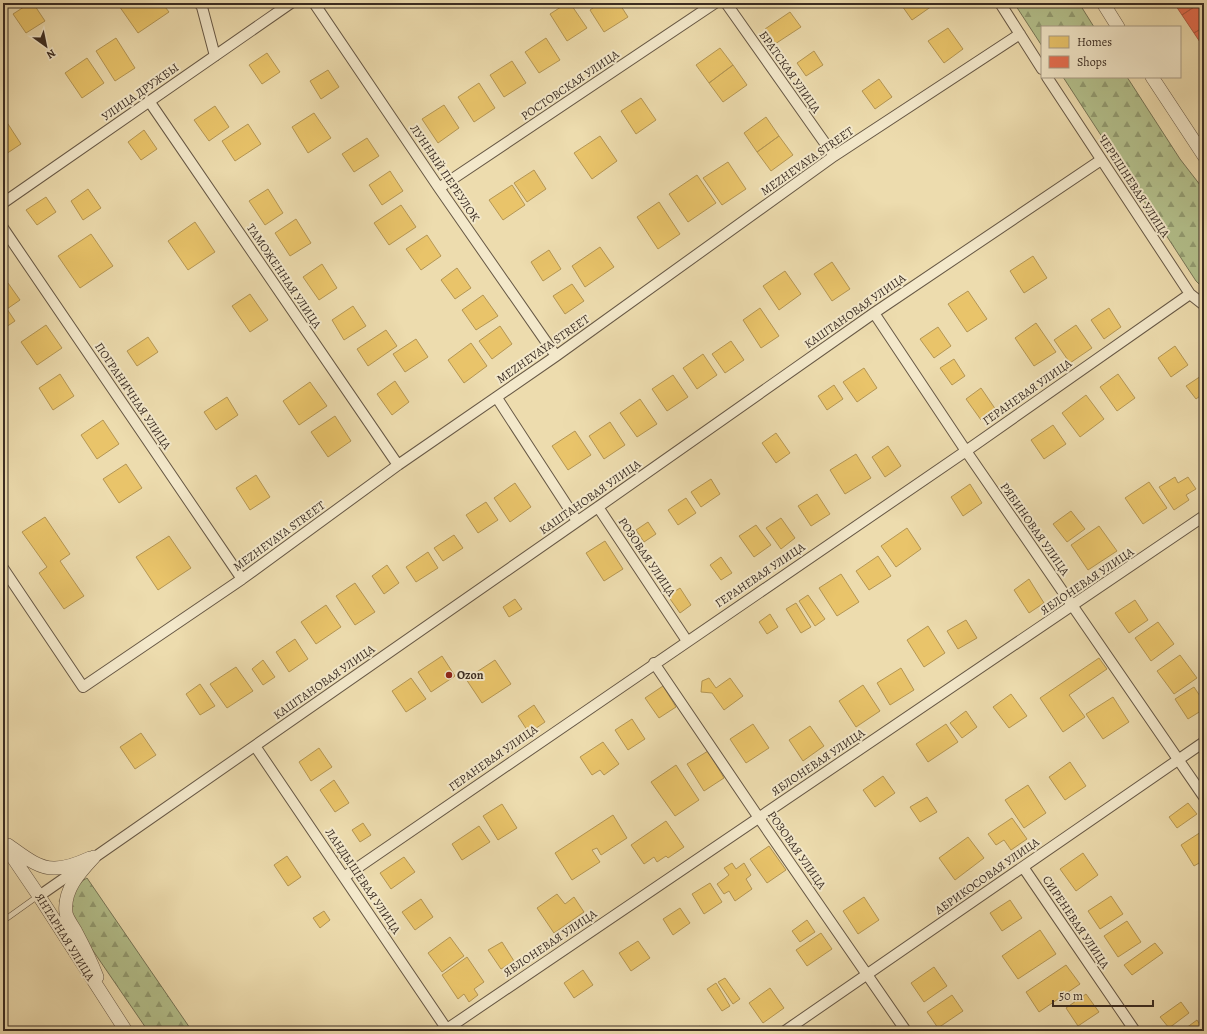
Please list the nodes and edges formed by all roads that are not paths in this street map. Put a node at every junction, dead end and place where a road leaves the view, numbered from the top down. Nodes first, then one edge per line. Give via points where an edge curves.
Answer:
1 (198, 3) edge
2 (291, 3) edge
3 (314, 3) edge
4 (715, 3) edge
5 (726, 3) edge
6 (1000, 3) edge
7 (1103, 3) edge
8 (1117, 26) edge
9 (1020, 34) junction
10 (215, 56) junction
11 (1041, 67) edge
12 (1049, 78) edge
13 (1153, 78) edge
14 (149, 101) junction
15 (834, 156) junction
16 (1204, 156) edge
17 (1101, 160) junction
18 (439, 188) junction
19 (3, 203) edge
20 (3, 228) edge
21 (1190, 294) junction
22 (1204, 305) edge
23 (874, 313) junction
24 (556, 356) junction
25 (497, 398) junction
26 (966, 451) junction
27 (398, 465) junction
28 (598, 507) junction
29 (1204, 516) edge
30 (577, 521) junction
31 (3, 568) edge
32 (242, 579) junction
33 (1073, 606) junction
34 (687, 641) junction
35 (654, 663) junction
36 (1204, 742) edge
37 (255, 746) junction
38 (1179, 760) junction
39 (1204, 798) edge
40 (759, 818) junction
41 (3, 842) edge
42 (94, 857) junction
43 (1023, 867) junction
44 (344, 877) junction
45 (39, 896) junction
46 (3, 921) edge
47 (867, 974) junction
48 (108, 1005) junction
49 (447, 1030) edge
50 (126, 1031) edge
51 (785, 1031) edge
52 (906, 1031) edge
53 (1135, 1031) edge

1 - 10 street via 202,7
2 - 10 street, УЛИЦА ДРУЖБЫ
3 - 18 street, ЛУННЫЙ ПЕРЕУЛОК
4 - 18 street, РОСТОВСКАЯ УЛИЦА
5 - 15 street, БРАТСКАЯ УЛИЦА
6 - 9 street
7 - 8 street
9 - 11 street
9 - 15 street, MEZHEVAYA STREET
10 - 14 street, УЛИЦА ДРУЖБЫ
12 - 17 street, ЧЕРЕШНЕВАЯ УЛИЦА
13 - 16 street
14 - 19 street, УЛИЦА ДРУЖБЫ
14 - 27 street, ТАМОЖЕННАЯ УЛИЦА
15 - 24 street, MEZHEVAYA STREET
17 - 21 street, ЧЕРЕШНЕВАЯ УЛИЦА
17 - 23 street, КАШТАНОВАЯ УЛИЦА
18 - 24 street, ЛУННЫЙ ПЕРЕУЛОК
20 - 32 street, ПОГРАНИЧНАЯ УЛИЦА
21 - 22 street, ЧЕРЕШНЕВАЯ УЛИЦА
21 - 26 street, ГЕРАНЕВАЯ УЛИЦА
23 - 26 street, РЯБИНОВАЯ УЛИЦА
23 - 28 street, КАШТАНОВАЯ УЛИЦА
24 - 25 street, MEZHEVAYA STREET
25 - 27 street, MEZHEVAYA STREET
25 - 30 street
26 - 33 street, РЯБИНОВАЯ УЛИЦА
26 - 34 street, ГЕРАНЕВАЯ УЛИЦА
27 - 32 street, MEZHEVAYA STREET
28 - 30 street, КАШТАНОВАЯ УЛИЦА
28 - 34 street, РОЗОВАЯ УЛИЦА
29 - 33 street, ЯБЛОНЕВАЯ УЛИЦА
30 - 37 street, КАШТАНОВАЯ УЛИЦА
31 - 32 street, MEZHEVAYA STREET via 83,687
33 - 38 street, РЯБИНОВАЯ УЛИЦА
33 - 40 street, ЯБЛОНЕВАЯ УЛИЦА
34 - 35 street, ГЕРАНЕВАЯ УЛИЦА
35 - 40 street, РОЗОВАЯ УЛИЦА
35 - 44 street, ГЕРАНЕВАЯ УЛИЦА
36 - 38 street, АБРИКОСОВАЯ УЛИЦА
37 - 42 street, КАШТАНОВАЯ УЛИЦА
37 - 44 street, ЛАНДЫШЕВАЯ УЛИЦА
38 - 39 street, РЯБИНОВАЯ УЛИЦА
38 - 43 street, АБРИКОСОВАЯ УЛИЦА
40 - 47 street, РОЗОВАЯ УЛИЦА
40 - 49 street, ЯБЛОНЕВАЯ УЛИЦА
41 - 42 street via 37,864 53,869
41 - 45 street, ЯНТАРНАЯ УЛИЦА
42 - 45 street, КАШТАНОВАЯ УЛИЦА
42 - 48 street via 77,875 70,887 66,914 91,960
43 - 47 street, АБРИКОСОВАЯ УЛИЦА
43 - 53 street, СИРЕНЕВАЯ УЛИЦА
44 - 49 street, ЛАНДЫШЕВАЯ УЛИЦА
45 - 46 lane
45 - 48 street, ЯНТАРНАЯ УЛИЦА
47 - 51 street, АБРИКОСОВАЯ УЛИЦА
47 - 52 street, РОЗОВАЯ УЛИЦА
48 - 50 street, ЯНТАРНАЯ УЛИЦА

